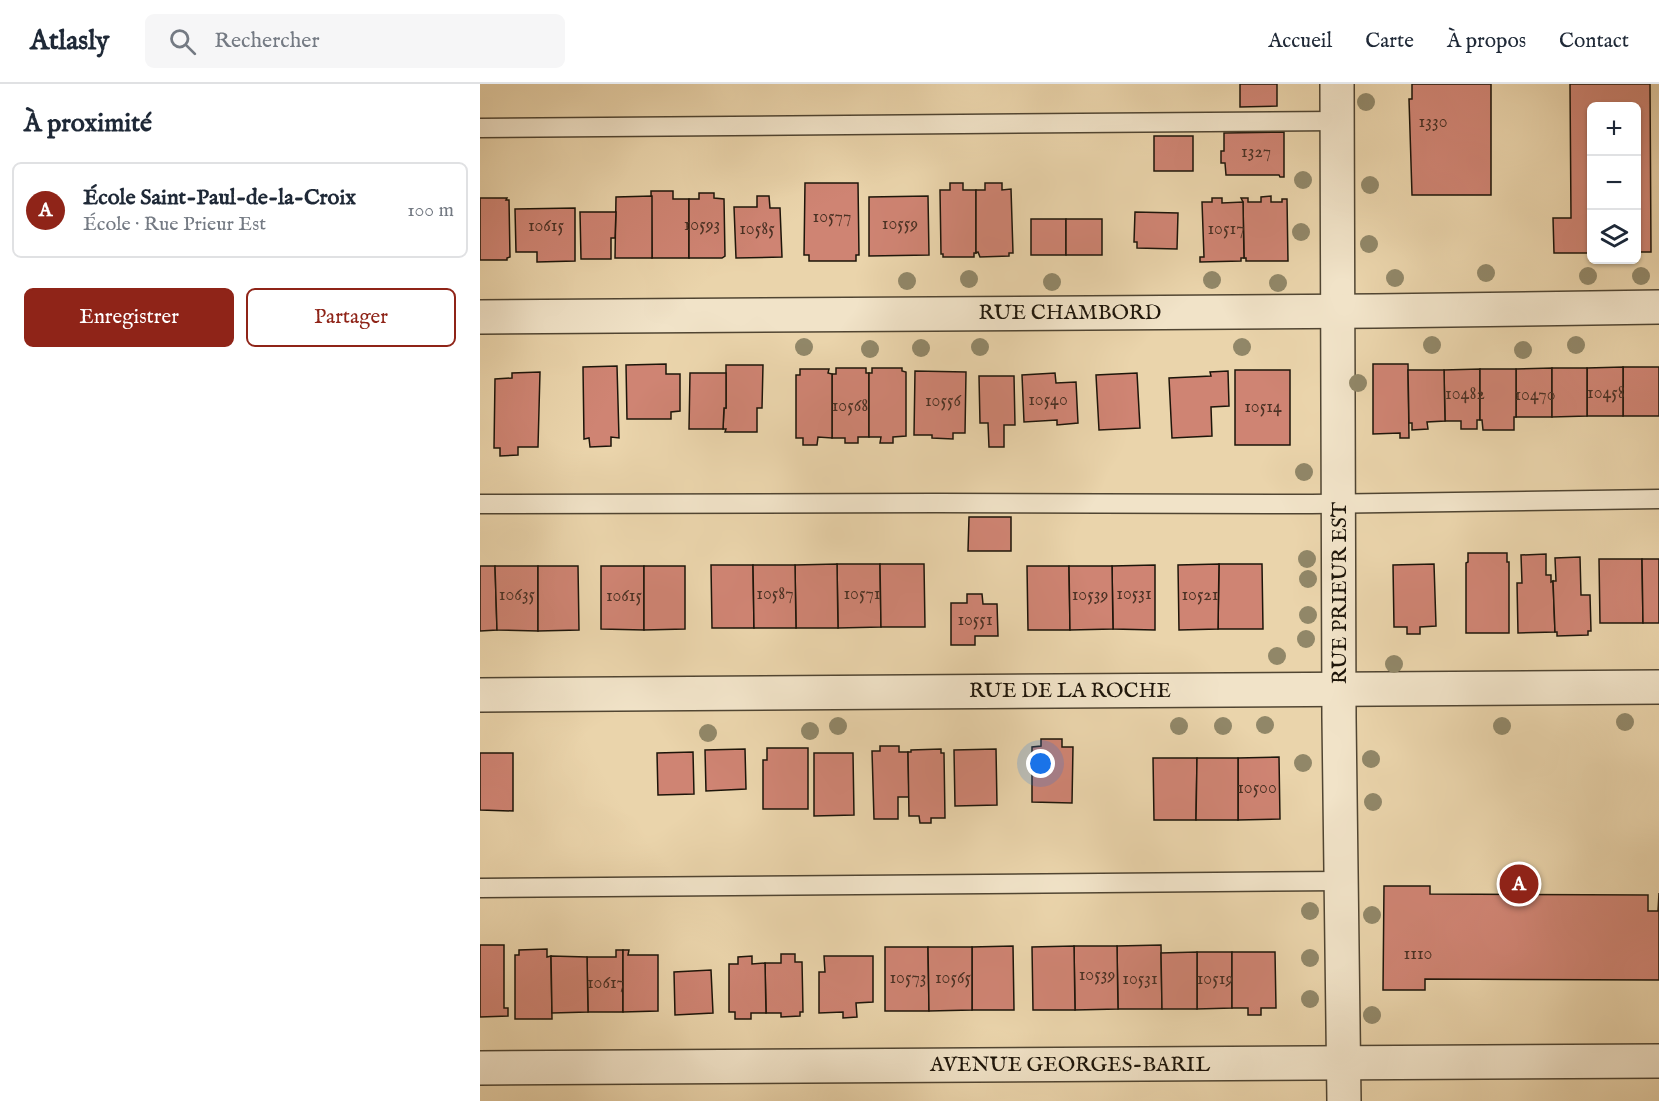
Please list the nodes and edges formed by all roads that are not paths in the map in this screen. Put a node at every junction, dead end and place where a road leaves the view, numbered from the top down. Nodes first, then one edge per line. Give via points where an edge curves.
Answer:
1 (1337, 84) edge
2 (1337, 121) junction
3 (480, 129) edge
4 (1659, 307) edge
5 (1337, 311) junction
6 (480, 317) edge
7 (1659, 499) edge
8 (480, 504) edge
9 (1340, 504) junction
10 (1659, 687) edge
11 (1340, 689) junction
12 (480, 695) edge
13 (1342, 881) junction
14 (480, 888) edge
15 (1659, 1061) edge
16 (1343, 1063) junction
17 (480, 1068) edge
18 (1344, 1101) edge

1 - 2 street, RUE PRIEUR EST
2 - 3 lane
2 - 5 street, RUE PRIEUR EST
4 - 5 street, RUE CHAMBORD
5 - 6 street, RUE CHAMBORD
5 - 9 street, RUE PRIEUR EST
7 - 9 lane
8 - 9 lane
9 - 11 street, RUE PRIEUR EST
10 - 11 street, RUE DE LA ROCHE
11 - 12 street, RUE DE LA ROCHE
11 - 13 street, RUE PRIEUR EST
13 - 14 lane
13 - 16 street, RUE PRIEUR EST
15 - 16 street, AVENUE GEORGES-BARIL
16 - 17 street, AVENUE GEORGES-BARIL
16 - 18 street, RUE PRIEUR EST

